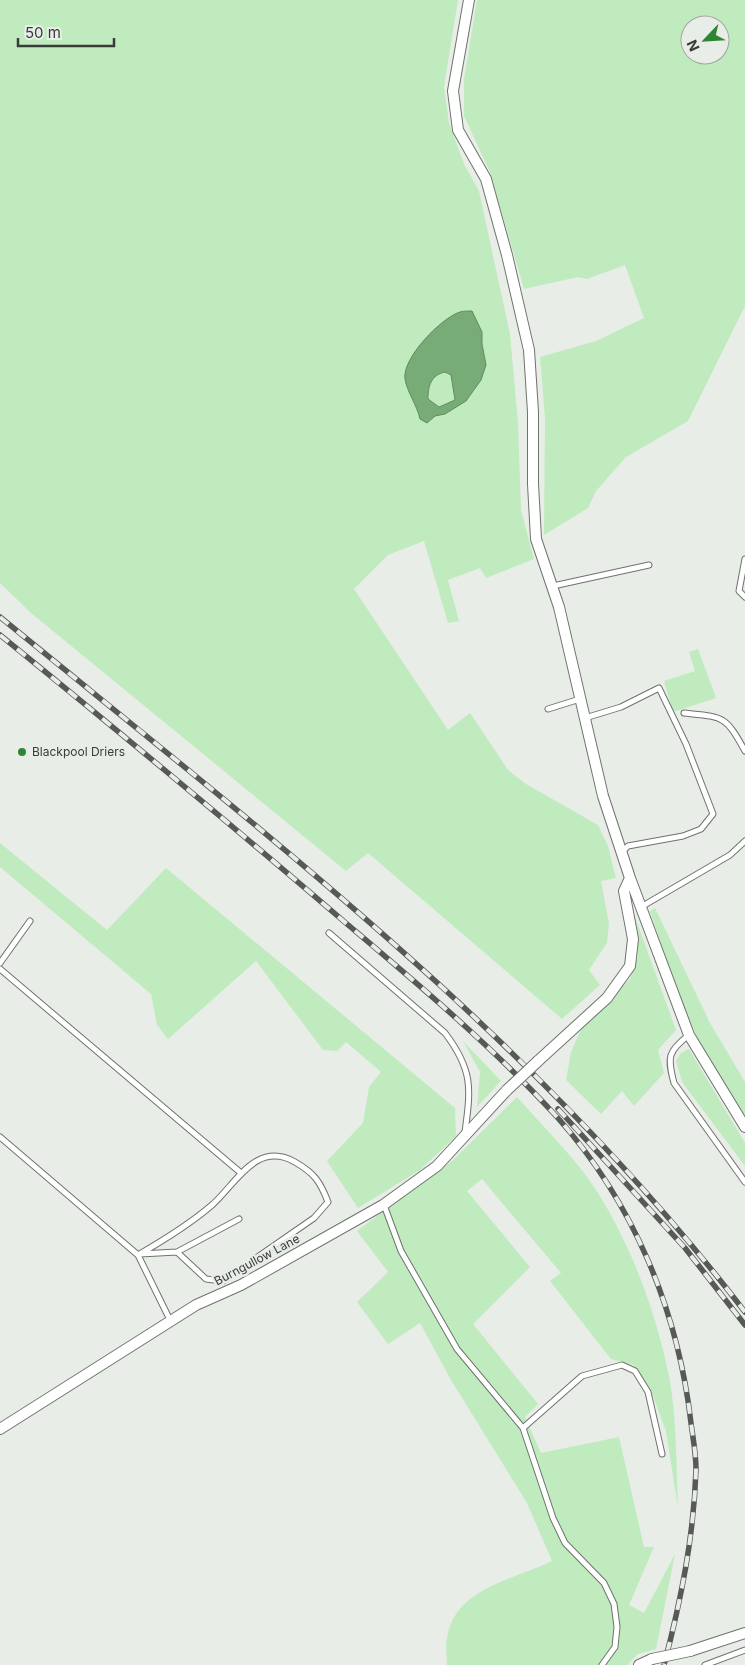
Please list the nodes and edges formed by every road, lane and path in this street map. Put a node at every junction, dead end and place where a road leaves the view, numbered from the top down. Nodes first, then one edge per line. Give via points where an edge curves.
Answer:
1 (469, 0) edge
2 (745, 559) edge
3 (649, 564) dead end
4 (553, 586) junction
5 (745, 597) edge
6 (580, 699) junction
7 (548, 709) dead end
8 (684, 713) dead end
9 (585, 718) junction
10 (745, 751) edge
11 (745, 840) edge
12 (622, 852) junction
13 (630, 878) junction
14 (641, 906) junction
15 (30, 921) dead end
16 (329, 933) dead end
17 (0, 963) edge
18 (0, 969) edge
19 (689, 1035) junction
20 (745, 1127) edge
21 (465, 1136) junction
22 (0, 1137) edge
23 (241, 1172) junction
24 (745, 1182) edge
25 (383, 1205) junction
26 (239, 1219) dead end
27 (177, 1252) junction
28 (138, 1254) junction
29 (171, 1322) junction
30 (524, 1428) junction
31 (0, 1429) edge
32 (662, 1454) dead end
33 (745, 1633) edge
34 (745, 1650) edge
35 (602, 1665) edge
36 (639, 1665) edge
37 (705, 1665) edge

1 - 4 street via 453,90 458,130 486,179 528,350 536,539
2 - 5 lane via 739,591
3 - 4 lane
4 - 6 street
6 - 7 lane
6 - 9 street
8 - 10 lane via 720,717 731,725
9 - 12 street via 603,796
9 - 12 lane via 621,707 659,688 686,744 713,814 700,828 683,836 628,846
11 - 14 lane via 730,856
12 - 13 street
13 - 14 street
13 - 21 street, Burngullow Lane, bridge via 624,891 633,939 630,966 606,998 507,1090
14 - 19 street
15 - 17 lane
16 - 21 lane via 445,1033 460,1052 468,1075
18 - 23 lane
19 - 20 street
19 - 24 lane via 670,1053 674,1083
21 - 25 street, Burngullow Lane via 437,1166
22 - 28 lane
23 - 27 lane via 273,1154 290,1159 311,1172 328,1202 314,1218 223,1281 206,1279
23 - 28 lane via 213,1204 179,1231
25 - 29 street, Burngullow Lane via 241,1285 196,1305
25 - 30 lane via 400,1251 457,1349
26 - 27 lane
27 - 28 lane
28 - 29 lane
29 - 31 street, Burngullow Lane
30 - 32 lane via 582,1376 622,1365 635,1371 648,1392
30 - 35 lane via 557,1526 566,1543 604,1583 614,1604 618,1627 615,1647
33 - 36 street, bridge
34 - 37 lane

